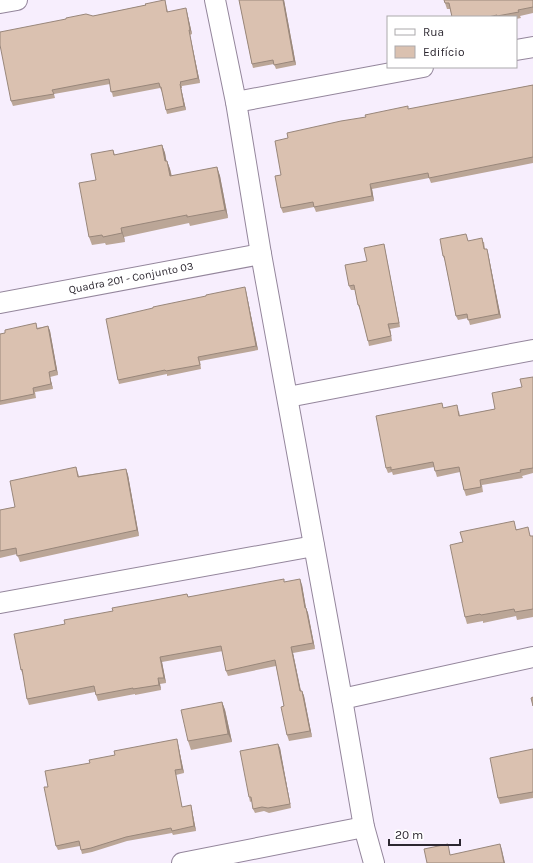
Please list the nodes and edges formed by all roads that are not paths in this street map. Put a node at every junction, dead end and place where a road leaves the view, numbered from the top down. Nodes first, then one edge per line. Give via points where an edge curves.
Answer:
1 (17, 0) edge
2 (215, 0) edge
3 (0, 3) edge
4 (533, 47) edge
5 (517, 50) edge
6 (418, 68) edge
7 (236, 102) junction
8 (261, 254) junction
9 (0, 302) edge
10 (533, 350) edge
11 (288, 397) junction
12 (314, 546) junction
13 (0, 603) edge
14 (533, 657) edge
15 (342, 699) junction
16 (364, 827) junction
17 (182, 863) edge
18 (374, 863) edge

1 - 3 street
2 - 7 street
4 - 5 street
6 - 7 street
7 - 8 street
8 - 9 street, Quadra 201 - Conjunto 03
8 - 11 street
10 - 11 street
11 - 12 street
12 - 13 street
12 - 15 street
14 - 15 street
15 - 16 street
16 - 17 street
16 - 18 street

